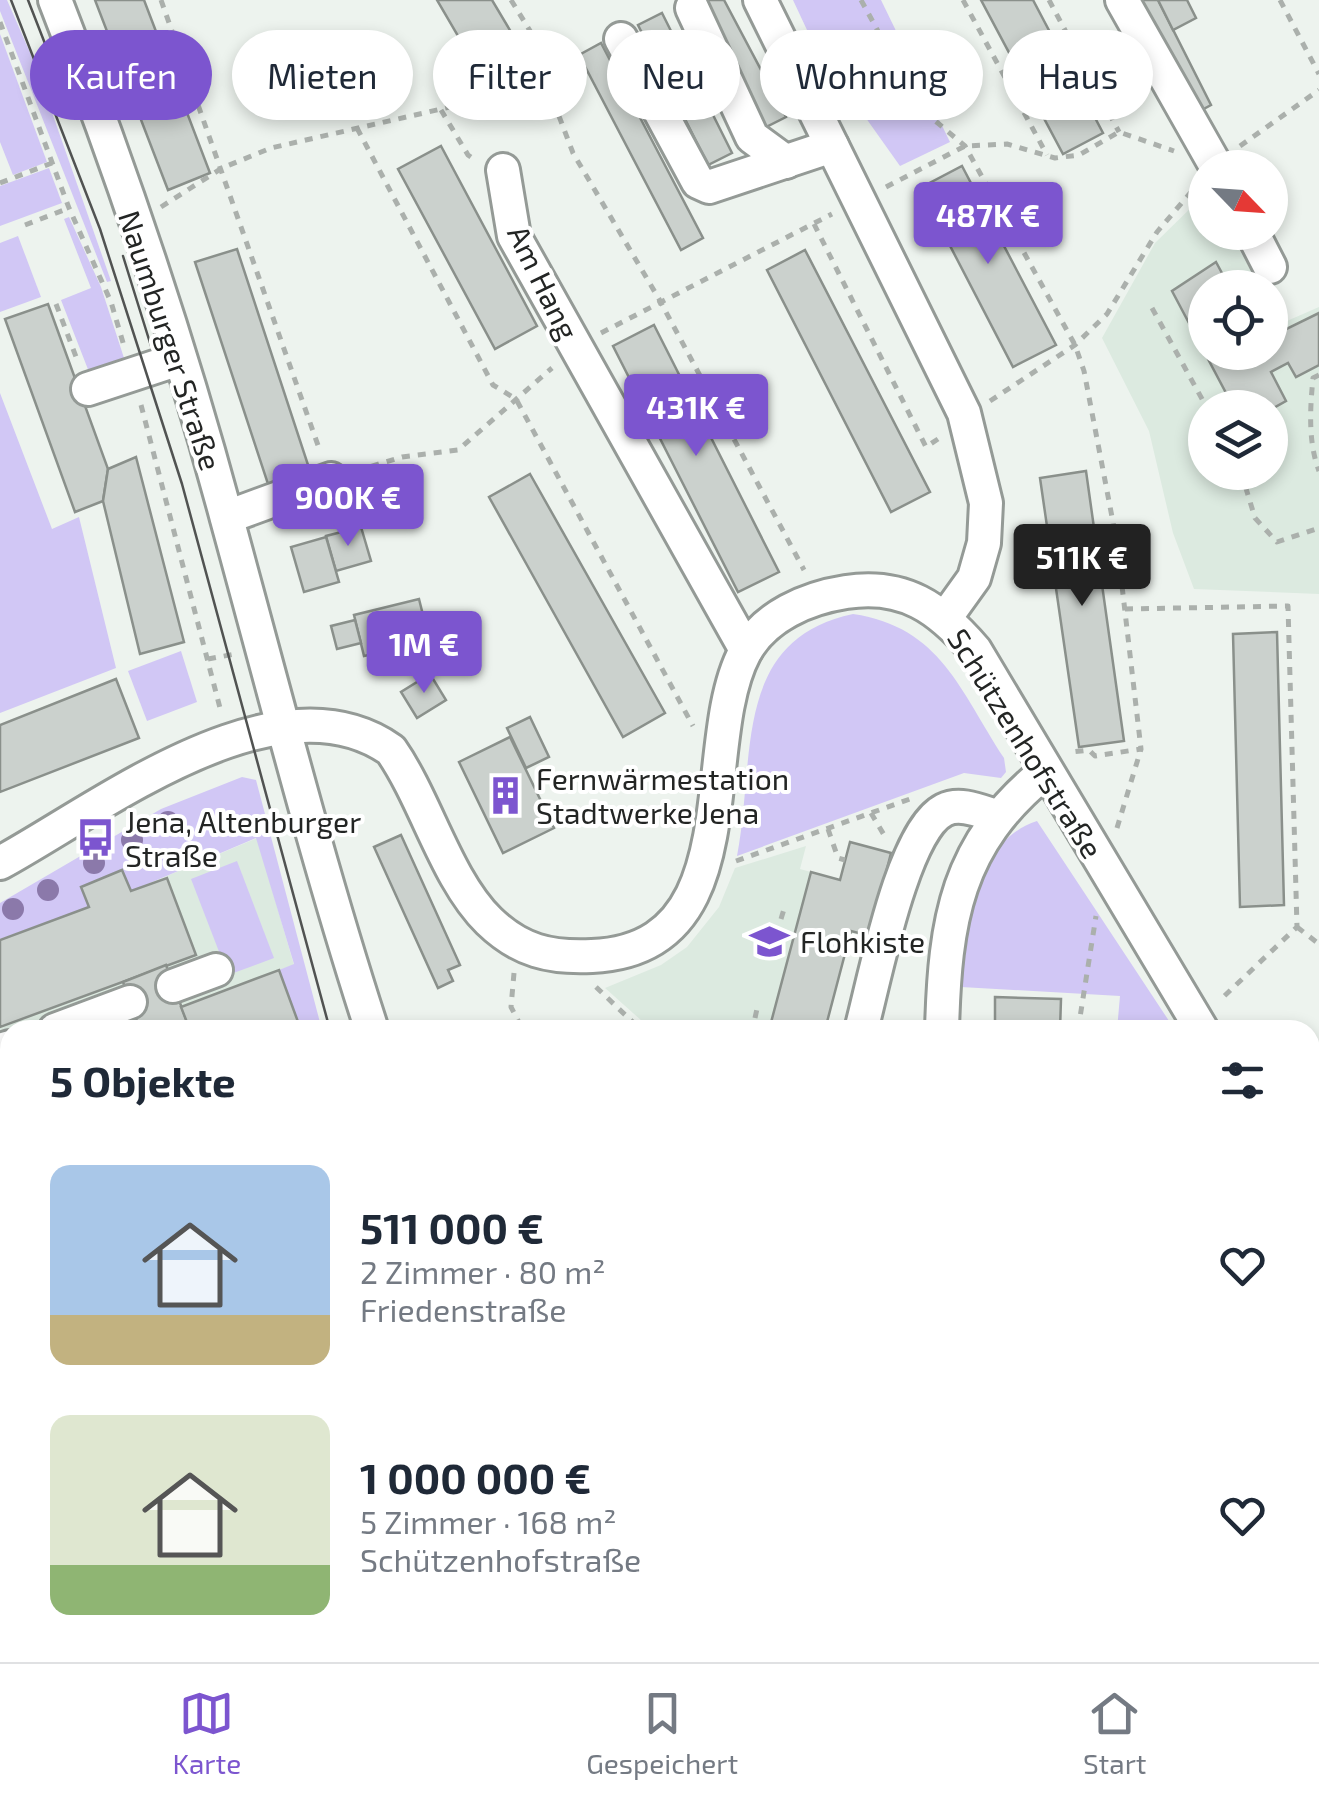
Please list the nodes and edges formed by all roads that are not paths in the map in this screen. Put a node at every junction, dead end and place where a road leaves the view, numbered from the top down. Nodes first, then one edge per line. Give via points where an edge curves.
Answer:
1 (55, 0) edge
2 (760, 0) edge
3 (1122, 0) edge
4 (692, 8) dead end
5 (665, 120) edge
6 (832, 146) junction
7 (1202, 150) edge
8 (786, 162) junction
9 (504, 173) road end
10 (1262, 250) edge
11 (1270, 266) dead end
12 (179, 359) junction
13 (88, 389) road end
14 (331, 478) road end
15 (227, 516) junction
16 (946, 616) junction
17 (746, 650) junction
18 (282, 730) junction
19 (1043, 767) junction
20 (996, 816) junction
21 (0, 862) edge
22 (216, 970) dead end
23 (173, 986) dead end
24 (130, 1002) dead end
25 (81, 1020) edge
26 (369, 1020) edge
27 (864, 1020) edge
28 (943, 1020) edge
29 (1195, 1020) edge

1 - 12 street, Naumburger Straße
2 - 6 street
3 - 7 street
4 - 8 street via 752,137
5 - 8 street via 698,182 709,187
6 - 8 street
6 - 16 street via 965,420 986,503 974,578
9 - 17 street, Am Hang via 514,236
10 - 11 street
12 - 13 street
12 - 15 street, Naumburger Straße
14 - 15 street
15 - 18 street, Naumburger Straße
16 - 17 street, Schützenhofstraße via 915,597 871,588 825,595 778,615
16 - 19 street, Schützenhofstraße via 976,650
17 - 18 street, Schützenhofstraße via 734,680 704,868 687,904 634,950 588,956 516,945 485,918 390,750 347,732
18 - 21 street via 140,776
18 - 26 street, Naumburger Straße
19 - 20 street
19 - 29 street, Schützenhofstraße
20 - 27 street via 947,808 924,829 901,877
20 - 28 street via 957,896
22 - 23 street
24 - 25 street

